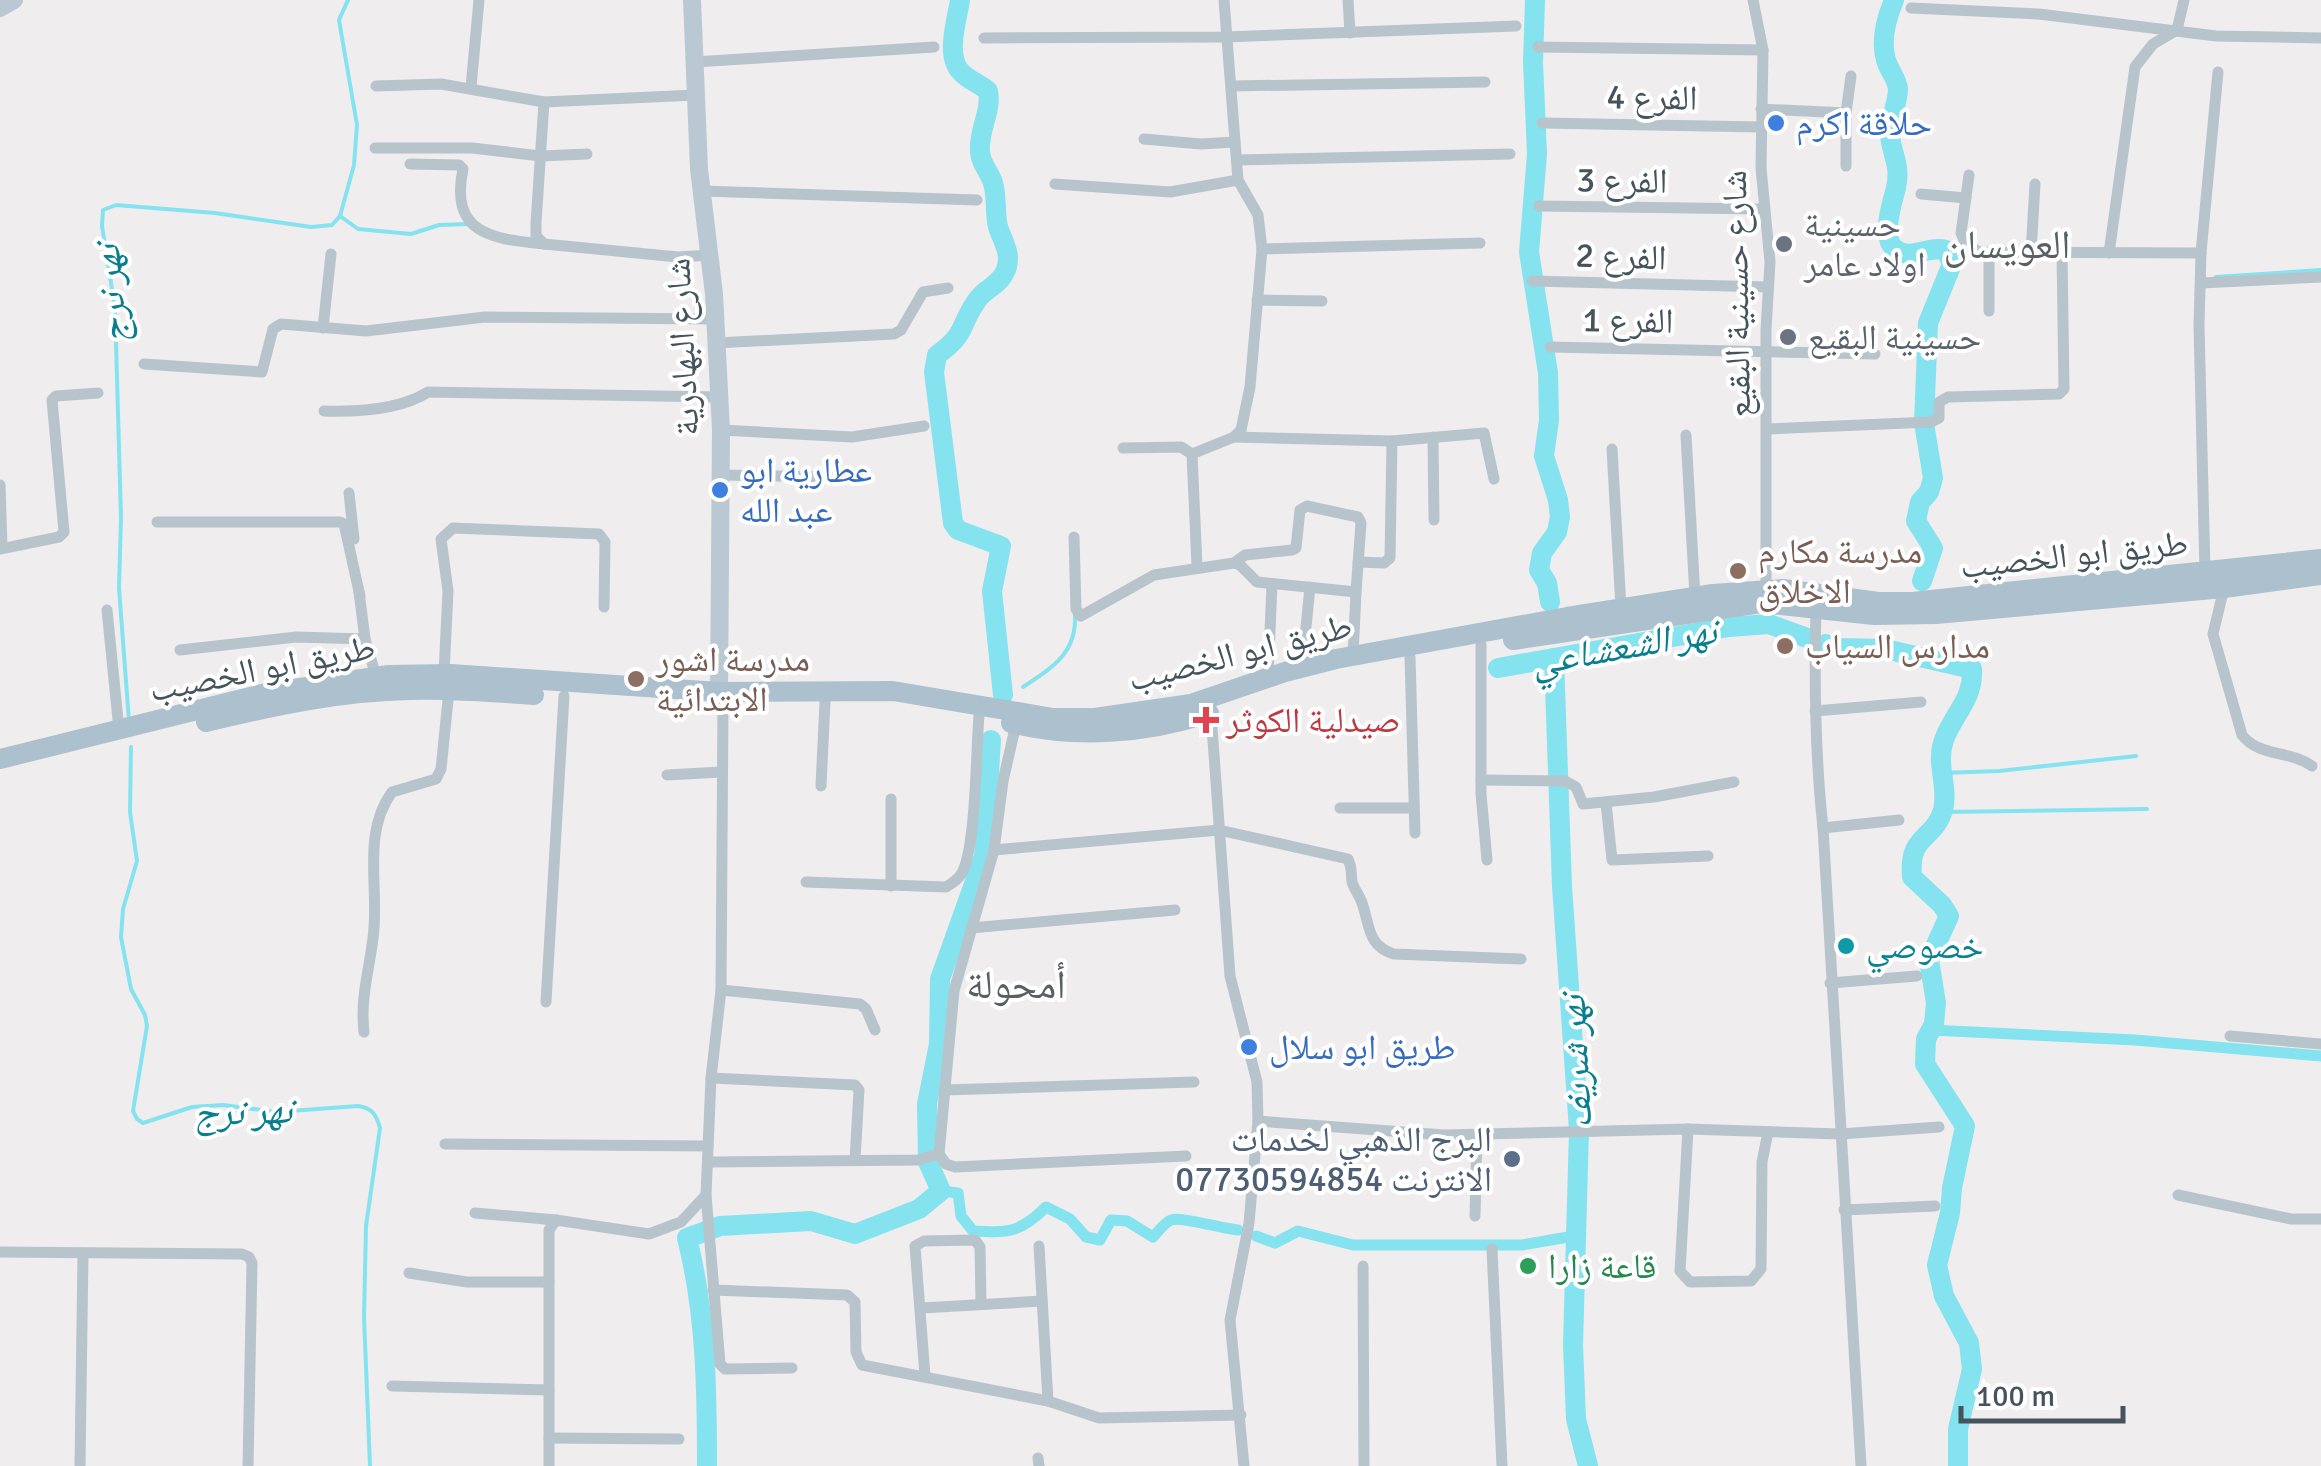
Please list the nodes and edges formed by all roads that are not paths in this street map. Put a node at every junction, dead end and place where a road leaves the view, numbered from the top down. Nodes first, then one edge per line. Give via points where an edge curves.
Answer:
1 (14, 0) edge
2 (479, 0) edge
3 (692, 0) edge
4 (1224, 0) edge
5 (1348, 0) edge
6 (1754, 0) edge
7 (2184, 0) edge
8 (2039, 7) edge
9 (0, 8) edge
10 (1910, 8) dead end
11 (1516, 26) dead end
12 (2178, 30) junction
13 (1350, 32) junction
14 (984, 38) dead end
15 (1226, 38) junction
16 (2321, 38) edge
17 (1538, 46) dead end
18 (934, 47) dead end
19 (1763, 50) junction
20 (694, 62) junction
21 (2218, 72) dead end
22 (1851, 76) dead end
23 (1486, 82) dead end
24 (376, 86) dead end
25 (1232, 86) junction
26 (471, 87) junction
27 (695, 95) junction
28 (544, 102) junction
29 (1761, 109) junction
30 (1846, 113) junction
31 (1542, 123) dead end
32 (1760, 127) junction
33 (1144, 139) dead end
34 (1236, 142) junction
35 (374, 148) dead end
36 (587, 154) dead end
37 (1510, 154) dead end
38 (540, 156) junction
39 (1238, 160) junction
40 (410, 164) dead end
41 (1846, 166) dead end
42 (1969, 174) dead end
43 (1238, 180) junction
44 (1055, 184) dead end
45 (2035, 184) dead end
46 (702, 191) junction
47 (1921, 194) dead end
48 (1966, 198) junction
49 (977, 200) dead end
50 (1540, 206) dead end
51 (1764, 209) junction
52 (1480, 243) dead end
53 (544, 244) junction
54 (1262, 249) junction
55 (1988, 252) junction
56 (2031, 252) junction
57 (2062, 252) junction
58 (2109, 253) junction
59 (2201, 253) junction
60 (331, 254) dead end
61 (711, 255) junction
62 (2321, 276) edge
63 (1532, 280) dead end
64 (2201, 283) junction
65 (1768, 287) junction
66 (948, 288) dead end
67 (1257, 300) junction
68 (1322, 301) dead end
69 (1989, 312) dead end
70 (715, 318) junction
71 (322, 328) junction
72 (716, 343) junction
73 (1550, 347) dead end
74 (1766, 350) junction
75 (1875, 354) dead end
76 (144, 364) dead end
77 (98, 393) dead end
78 (718, 397) junction
79 (324, 410) dead end
80 (924, 426) dead end
81 (1767, 428) junction
82 (721, 430) junction
83 (1686, 436) dead end
84 (1433, 437) junction
85 (1234, 438) junction
86 (1392, 441) junction
87 (1123, 448) dead end
88 (1612, 449) dead end
89 (1192, 454) junction
90 (722, 475) junction
91 (844, 477) dead end
92 (1494, 479) dead end
93 (0, 485) edge
94 (348, 493) dead end
95 (1434, 520) dead end
96 (157, 522) dead end
97 (1074, 537) dead end
98 (1, 548) edge
99 (2321, 558) edge
100 (1358, 562) junction
101 (1234, 563) junction
102 (1197, 566) junction
103 (2205, 573) junction
104 (2321, 575) edge
105 (1272, 584) junction
106 (1310, 587) junction
107 (2224, 588) junction
108 (1766, 589) junction
109 (1356, 592) junction
110 (360, 596) junction
111 (1695, 597) junction
112 (2008, 599) junction
113 (604, 606) dead end
114 (1621, 608) junction
115 (1816, 608) junction
116 (107, 610) dead end
117 (364, 640) junction
118 (1481, 644) junction
119 (180, 650) dead end
120 (1354, 656) junction
121 (1410, 657) junction
122 (1302, 667) junction
123 (376, 676) junction
124 (1268, 678) junction
125 (446, 682) junction
126 (471, 683) junction
127 (564, 696) junction
128 (721, 697) junction
129 (825, 702) junction
130 (1921, 702) dead end
131 (1815, 710) junction
132 (1210, 713) junction
133 (979, 716) junction
134 (1148, 720) junction
135 (1016, 724) junction
136 (119, 730) junction
137 (0, 759) edge
138 (2312, 766) dead end
139 (0, 772) edge
140 (721, 772) junction
141 (667, 775) dead end
142 (1481, 780) junction
143 (1734, 782) dead end
144 (822, 786) dead end
145 (891, 799) dead end
146 (1606, 803) junction
147 (1340, 808) dead end
148 (1414, 808) junction
149 (1899, 820) dead end
150 (1823, 828) junction
151 (1219, 830) junction
152 (1414, 833) dead end
153 (994, 850) junction
154 (1708, 856) dead end
155 (1488, 860) dead end
156 (806, 882) dead end
157 (890, 886) junction
158 (1174, 910) dead end
159 (971, 928) junction
160 (1521, 959) dead end
161 (1918, 976) dead end
162 (1830, 982) junction
163 (720, 990) junction
164 (546, 1002) dead end
165 (875, 1030) dead end
166 (364, 1032) dead end
167 (2230, 1036) dead end
168 (2321, 1044) edge
169 (711, 1078) junction
170 (1194, 1082) dead end
171 (944, 1090) junction
172 (1258, 1121) junction
173 (1939, 1127) dead end
174 (1688, 1130) junction
175 (1768, 1132) junction
176 (1477, 1134) junction
177 (1840, 1134) junction
178 (446, 1144) dead end
179 (708, 1146) junction
180 (1186, 1156) dead end
181 (929, 1157) junction
182 (855, 1160) junction
183 (708, 1162) junction
184 (2178, 1196) dead end
185 (706, 1201) junction
186 (1935, 1206) dead end
187 (1844, 1210) junction
188 (475, 1213) dead end
189 (1476, 1216) dead end
190 (2321, 1219) edge
191 (556, 1220) junction
192 (1039, 1246) dead end
193 (1492, 1250) dead end
194 (0, 1252) edge
195 (84, 1252) junction
196 (1363, 1266) dead end
197 (409, 1273) dead end
198 (549, 1282) junction
199 (713, 1290) junction
200 (1042, 1301) junction
201 (981, 1304) junction
202 (922, 1308) junction
203 (792, 1368) dead end
204 (926, 1376) junction
205 (392, 1386) dead end
206 (549, 1390) junction
207 (1048, 1400) junction
208 (1241, 1415) junction
209 (549, 1438) junction
210 (679, 1439) dead end
211 (80, 1466) edge
212 (248, 1466) edge
213 (550, 1466) edge
214 (1244, 1466) edge
215 (1364, 1466) edge
216 (1502, 1466) edge
217 (1860, 1466) edge

1 - 9 main road
2 - 26 street
3 - 20 main road, شارع البهادرية
4 - 15 street
5 - 13 street
6 - 19 street, شارع حسينية البقيع
7 - 12 street
8 - 10 street
8 - 12 street
11 - 13 street
12 - 16 street
12 - 58 street via 2153,44 2136,67
13 - 15 street
14 - 15 street
15 - 25 street
17 - 19 street
18 - 20 street
19 - 29 street, شارع حسينية البقيع
20 - 27 main road, شارع البهادرية
21 - 59 street
22 - 30 street
23 - 25 street
24 - 26 street
25 - 34 street
26 - 28 street
27 - 28 street
27 - 46 main road, شارع البهادرية
28 - 38 street
29 - 30 street
29 - 32 street, شارع حسينية البقيع
30 - 41 street
31 - 32 street, الفرع 4
32 - 51 street, شارع حسينية البقيع
33 - 34 street
34 - 39 street
35 - 38 street
36 - 38 street
37 - 39 street
38 - 53 street via 536,236
39 - 43 street
40 - 53 street via 459,165 468,218 483,235
42 - 48 street
43 - 44 street via 1170,192
43 - 54 street via 1258,215
45 - 56 street
46 - 49 street
46 - 61 main road, شارع البهادرية
47 - 48 street
48 - 55 street via 1964,244
50 - 51 street, الفرع 3
51 - 65 street, شارع حسينية البقيع
52 - 54 street
53 - 61 street
54 - 67 street
55 - 56 street
55 - 69 street
56 - 57 street
57 - 58 street
57 - 81 street via 2064,388 2058,394 1948,396 1939,402 1940,418 1925,422
58 - 59 street
59 - 64 street
60 - 71 street
61 - 70 main road, شارع البهادرية
62 - 64 street
63 - 65 street, الفرع 2
64 - 103 street
65 - 74 street, شارع حسينية البقيع
66 - 72 street via 922,292 894,334
67 - 68 street
67 - 85 street via 1250,388
70 - 71 street via 485,316 366,331
70 - 72 main road, شارع البهادرية
71 - 76 street via 281,324 273,330 262,372
72 - 78 main road, شارع البهادرية
73 - 74 street, الفرع 1
74 - 75 street, الفرع 1
74 - 81 street, شارع حسينية البقيع
77 - 98 street via 52,400 64,532
78 - 79 street via 428,392 356,412
78 - 82 main road, شارع البهادرية
80 - 82 street via 852,437
81 - 108 street, شارع حسينية البقيع
82 - 90 main road, شارع البهادرية
83 - 111 street
84 - 86 street
84 - 92 street via 1484,433
84 - 95 street
85 - 86 street
85 - 89 street
86 - 100 street via 1390,558 1384,564
87 - 89 street via 1180,447
88 - 114 street
89 - 102 street
90 - 91 street
90 - 128 main road, شارع البهادرية
93 - 98 street
94 - 110 street
96 - 110 street via 340,522
97 - 102 street via 1081,616 1154,575
99 - 103 main road, طريق ابو الخصيب
100 - 101 street via 1358,517 1307,506 1300,510 1296,548 1245,555
100 - 109 street
101 - 102 street
101 - 105 street via 1252,580
103 - 112 main road, طريق ابو الخصيب
104 - 107 main road, طريق ابو الخصيب
105 - 106 street
105 - 124 street
106 - 109 street
106 - 122 street
107 - 112 main road, طريق ابو الخصيب
107 - 138 street via 2213,634 2242,735 2250,746
108 - 111 main road, طريق ابو الخصيب
108 - 112 main road, طريق ابو الخصيب via 1894,603
109 - 120 street
110 - 117 street
111 - 114 main road, طريق ابو الخصيب
112 - 115 main road, طريق ابو الخصيب via 1899,616
113 - 125 street via 605,542 599,534 454,528 441,539 448,591
114 - 120 main road, طريق ابو الخصيب
115 - 118 main road, طريق ابو الخصيب via 1730,606
115 - 131 street
116 - 136 street
117 - 119 street via 296,637
117 - 123 street
118 - 121 main road, طريق ابو الخصيب
118 - 142 street
120 - 122 main road, طريق ابو الخصيب
121 - 132 main road, طريق ابو الخصيب via 1302,680
121 - 148 street
122 - 124 main road, طريق ابو الخصيب
123 - 125 main road, طريق ابو الخصيب
123 - 136 main road, طريق ابو الخصيب via 266,693
124 - 134 main road, طريق ابو الخصيب
125 - 126 main road, طريق ابو الخصيب
125 - 139 main road, طريق ابو الخصيب via 282,704
125 - 166 street via 442,769 436,779 392,792 381,810
126 - 127 main road, طريق ابو الخصيب
126 - 128 main road, طريق ابو الخصيب
127 - 128 main road, طريق ابو الخصيب
127 - 164 street
128 - 129 main road, طريق ابو الخصيب
128 - 134 main road, طريق ابو الخصيب via 893,691 1066,718
128 - 140 street
129 - 133 main road, طريق ابو الخصيب
129 - 144 street
130 - 131 street
131 - 150 street
132 - 134 main road, طريق ابو الخصيب
132 - 151 street
133 - 135 main road, طريق ابو الخصيب
133 - 157 street via 963,871 946,887
134 - 135 main road, طريق ابو الخصيب via 1088,734
135 - 153 street
136 - 137 main road, طريق ابو الخصيب
140 - 141 street
140 - 163 street
142 - 146 street via 1565,781 1584,804
142 - 155 street
143 - 146 street
145 - 157 street
146 - 154 street via 1612,860
147 - 148 street
148 - 152 street
149 - 150 street
150 - 162 street
151 - 153 street
151 - 160 street via 1348,858 1367,930 1382,950
151 - 172 street via 1230,976 1258,1082
153 - 159 street
156 - 157 street
158 - 159 street
159 - 171 street via 954,991
161 - 162 street
162 - 177 street
163 - 165 street via 860,1004
163 - 169 street
167 - 168 street
169 - 179 street
169 - 182 street via 855,1084
170 - 171 street
171 - 181 street
172 - 176 street
172 - 208 street via 1249,1223 1230,1320
173 - 177 street
174 - 175 street
174 - 175 street via 1680,1272 1690,1282 1751,1282 1758,1276
174 - 176 street
175 - 177 street
176 - 189 street
177 - 187 street
178 - 179 street
179 - 183 street
180 - 181 street via 955,1167
181 - 182 street
182 - 183 street
183 - 185 street
184 - 190 street
185 - 191 street via 681,1222 649,1234
185 - 199 street
186 - 187 street
187 - 217 street
188 - 191 street
191 - 198 street via 549,1230
192 - 200 street
193 - 216 street
194 - 195 street
195 - 211 street
195 - 212 street via 249,1257
196 - 215 street
197 - 198 street via 467,1282
198 - 206 street
199 - 203 street via 725,1369
199 - 204 street via 846,1295 855,1302 862,1365
200 - 201 street
200 - 207 street
201 - 202 street
201 - 202 street via 975,1240 924,1241 916,1246
202 - 204 street
204 - 207 street
205 - 206 street
206 - 209 street
207 - 208 street via 1099,1418
208 - 214 street
209 - 210 street
209 - 213 street

